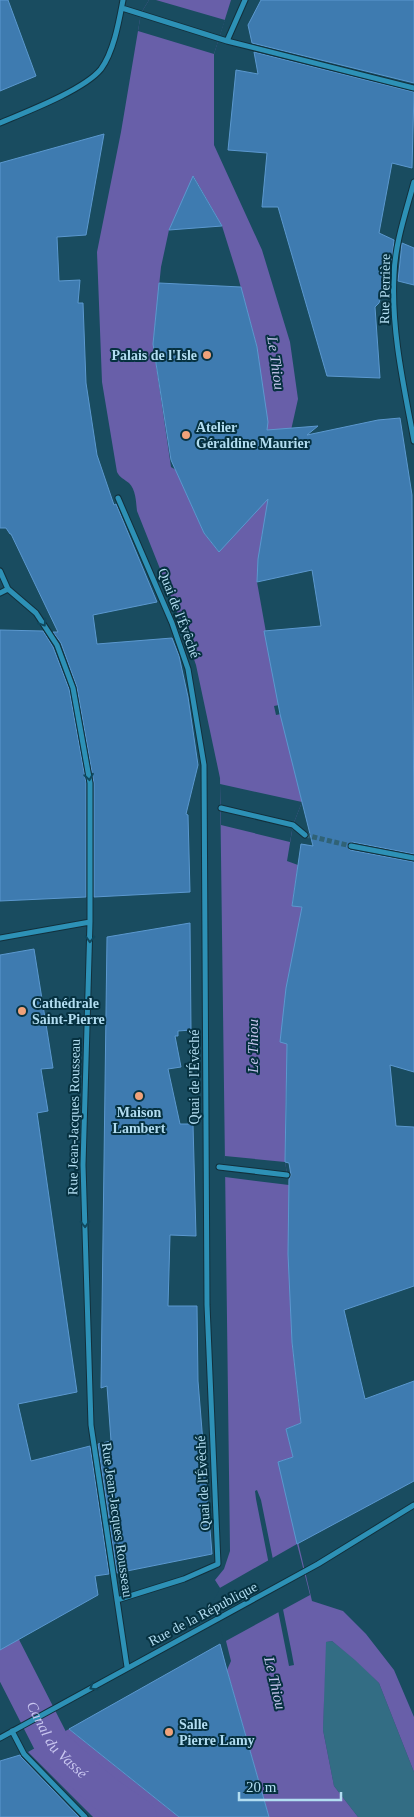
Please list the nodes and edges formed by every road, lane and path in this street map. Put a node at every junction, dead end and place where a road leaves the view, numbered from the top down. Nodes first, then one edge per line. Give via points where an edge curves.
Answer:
1 (123, 0) edge
2 (245, 0) edge
3 (122, 8) junction
4 (227, 41) junction
5 (414, 88) edge
6 (0, 123) edge
7 (414, 182) edge
8 (414, 441) edge
9 (118, 498) dead end
10 (0, 571) edge
11 (8, 589) junction
12 (0, 593) edge
13 (220, 808) dead end
14 (305, 835) tunnel mouth
15 (351, 846) tunnel mouth
16 (414, 858) edge
17 (90, 922) junction
18 (0, 938) edge
19 (219, 1167) dead end
20 (287, 1174) dead end
21 (414, 1505) edge
22 (117, 1600) junction
23 (127, 1667) junction
24 (14, 1731) junction
25 (0, 1738) edge
26 (85, 1817) edge

1 - 3 street
2 - 4 street
3 - 4 street
3 - 6 street via 101,69 76,88
4 - 5 street
7 - 8 street, Rue Perrière via 397,244 394,274 394,311
9 - 22 street, Quai de l'Évêché via 172,623 188,669 204,765 207,1305 218,1564 184,1579
10 - 11 street
11 - 12 street
11 -> 17 street, Rue Jean-Jacques Rousseau via 36,614 57,645 73,688 90,783
13 - 14 street via 293,826
15 - 16 street
17 - 18 street
17 -> 22 street, Rue Jean-Jacques Rousseau via 83,1165 91,1425
19 - 20 street
21 - 23 street, Rue de la République via 214,1622
22 - 23 street, Rue Jean-Jacques Rousseau
23 -> 24 street, Rue de la République
24 - 25 street, Rue de la République
24 - 26 street via 24,1754

